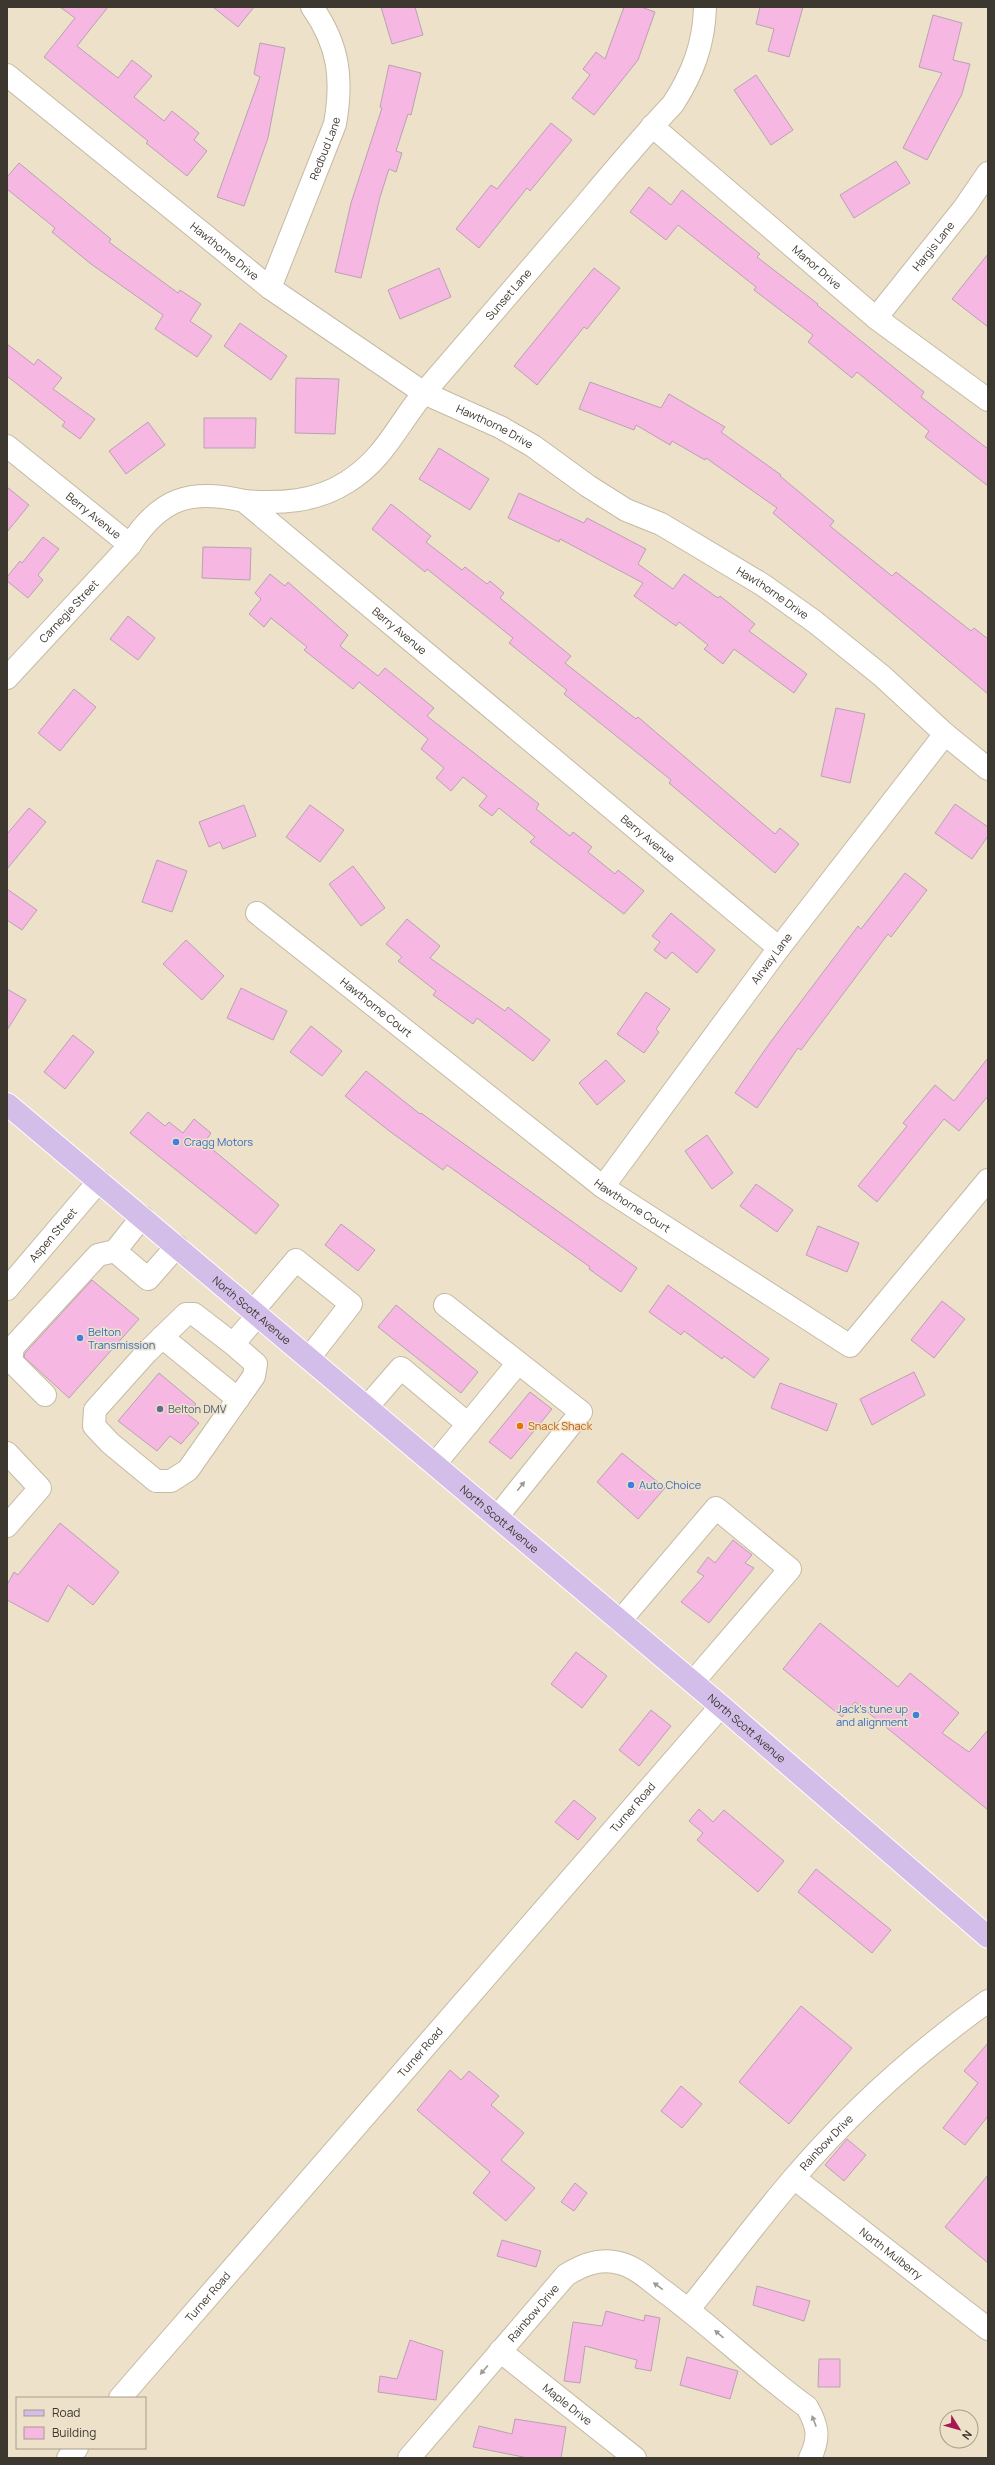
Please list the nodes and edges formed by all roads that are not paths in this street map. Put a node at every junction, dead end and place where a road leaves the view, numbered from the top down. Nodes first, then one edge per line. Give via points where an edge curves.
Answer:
1 (312, 7) edge
2 (705, 7) edge
3 (7, 75) edge
4 (652, 126) junction
5 (988, 173) edge
6 (270, 288) junction
7 (876, 318) junction
8 (424, 393) junction
9 (988, 400) edge
10 (7, 446) edge
11 (244, 501) junction
12 (130, 545) junction
13 (7, 678) edge
14 (945, 734) junction
15 (988, 769) edge
16 (257, 913) dead end
17 (779, 948) junction
18 (7, 1104) edge
19 (988, 1180) edge
20 (100, 1181) junction
21 (603, 1187) junction
22 (142, 1217) junction
23 (177, 1246) junction
24 (115, 1251) junction
25 (7, 1289) edge
26 (445, 1305) dead end
27 (255, 1313) junction
28 (162, 1337) junction
29 (233, 1344) junction
30 (309, 1358) junction
31 (518, 1363) junction
32 (45, 1395) dead end
33 (238, 1399) junction
34 (367, 1407) junction
35 (468, 1424) junction
36 (7, 1453) edge
37 (434, 1464) junction
38 (497, 1517) junction
39 (7, 1526) edge
40 (620, 1621) junction
41 (693, 1682) junction
42 (721, 1706) junction
43 (988, 1937) edge
44 (988, 2001) edge
45 (794, 2178) junction
46 (689, 2309) junction
47 (988, 2329) edge
48 (500, 2351) junction
49 (121, 2397) edge
50 (76, 2449) edge
51 (68, 2458) edge
52 (408, 2458) edge
53 (635, 2458) edge
54 (810, 2458) edge

1 - 6 street, Redbud Lane via 322,21 334,47 339,71 340,97 335,124
2 - 4 street, Sunset Lane via 699,54 688,82 673,104
3 - 6 street, Hawthorne Drive
4 - 7 street, Manor Drive
4 - 8 street, Sunset Lane
5 - 7 street, Hargis Lane via 964,208
6 - 8 street, Hawthorne Drive
7 - 9 street, Manor Drive
8 - 11 street, Sunset Lane via 385,449 367,468 346,483 323,494 296,501
8 - 14 street, Hawthorne Drive via 500,427 533,446 626,510 661,524 763,585 815,622 882,676
10 - 12 street, Berry Avenue
11 - 12 street, Berry Avenue via 218,495 196,496 177,501 147,522
11 - 17 street, Berry Avenue
12 - 13 street, Carnegie Street
14 - 15 street, Hawthorne Drive
14 - 17 street, Airway Lane
16 - 21 street, Hawthorne Court
17 - 21 street, Airway Lane
18 - 20 main road, North Scott Avenue
19 - 21 street, Hawthorne Court via 850,1346
20 - 22 main road, North Scott Avenue
20 - 25 street, Aspen Street
22 - 23 main road, North Scott Avenue
22 - 24 street
23 - 24 street via 148,1278
23 - 27 main road, North Scott Avenue
24 - 32 street via 98,1255 13,1347 11,1362
26 - 31 street
27 - 29 street
27 - 30 main road, North Scott Avenue
27 - 30 street via 296,1260 351,1304
28 - 29 street via 186,1314 194,1314
28 - 33 street
28 - 33 street via 95,1410 94,1426 110,1443 156,1480 171,1481 188,1470
29 - 33 street via 256,1364 254,1376
30 - 34 main road, North Scott Avenue
31 - 35 street
38 -> 31 street via 580,1412
34 - 35 street via 400,1368
34 - 37 main road, North Scott Avenue
35 - 37 street
36 - 39 street via 40,1488
37 - 38 main road, North Scott Avenue
38 - 40 main road, North Scott Avenue
40 - 41 main road, North Scott Avenue
40 - 41 street via 716,1508 790,1569
41 - 42 main road, North Scott Avenue
42 - 43 main road, North Scott Avenue
42 - 49 street, Turner Road
44 - 45 street, Rainbow Drive via 906,2065 843,2125
45 - 46 street, Rainbow Drive
45 - 47 street, North Mulberry
46 -> 48 street, Rainbow Drive via 631,2267 615,2262 597,2261 581,2266 566,2275
54 -> 46 street, Rainbow Drive via 816,2446 818,2433 807,2407
48 -> 52 street, Rainbow Drive
48 - 53 street, Maple Drive
50 - 51 street

